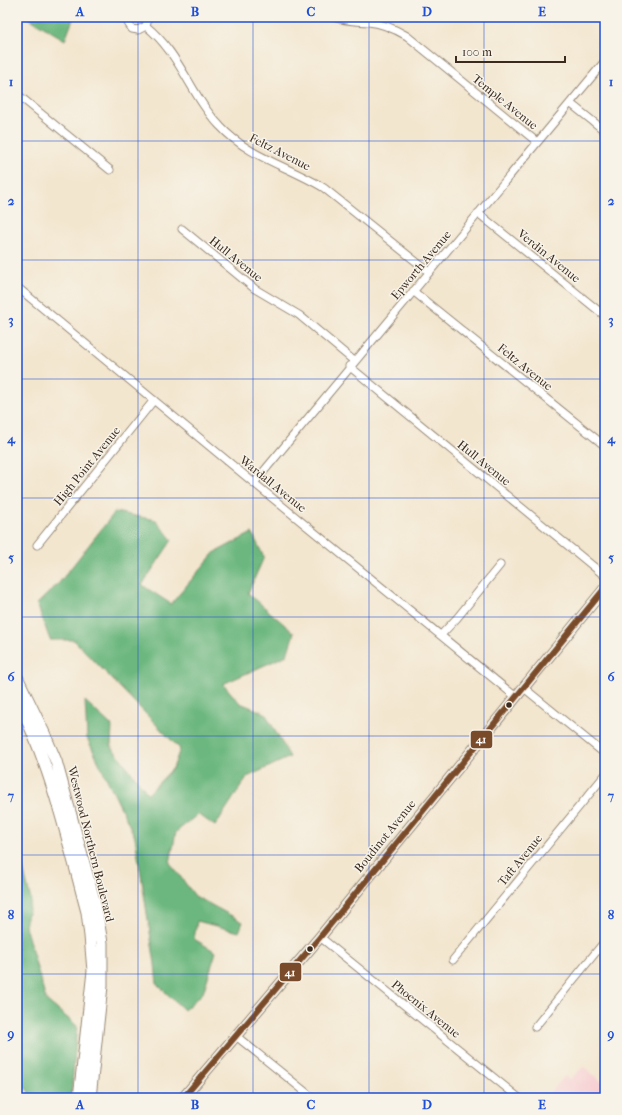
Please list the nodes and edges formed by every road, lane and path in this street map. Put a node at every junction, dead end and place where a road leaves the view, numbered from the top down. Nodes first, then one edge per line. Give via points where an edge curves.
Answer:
1 (129, 17) edge
2 (145, 17) edge
3 (333, 17) edge
4 (146, 26) junction
5 (605, 61) edge
6 (17, 94) edge
7 (570, 103) junction
8 (605, 131) edge
9 (537, 142) junction
10 (110, 170) dead end
11 (478, 213) junction
12 (182, 229) dead end
13 (429, 272) junction
14 (17, 287) edge
15 (413, 291) junction
16 (605, 316) edge
17 (352, 364) junction
18 (154, 400) junction
19 (605, 446) edge
20 (254, 483) junction
21 (37, 545) dead end
22 (500, 565) dead end
23 (605, 576) edge
24 (605, 588) edge
25 (442, 635) junction
26 (17, 677) edge
27 (524, 688) junction
28 (516, 697) junction
29 (17, 699) edge
30 (605, 754) edge
31 (605, 775) edge
32 (320, 937) junction
33 (605, 941) edge
34 (452, 960) dead end
35 (535, 1027) dead end
36 (236, 1036) junction
37 (85, 1039) junction
38 (97, 1041) junction
39 (79, 1098) edge
40 (90, 1098) edge
41 (183, 1098) edge
42 (313, 1098) edge
43 (518, 1098) edge

1 - 4 street via 128,23 132,30
2 - 4 street
3 - 9 street, Temple Avenue via 376,23 407,36
4 - 13 street, Feltz Avenue via 176,60 210,114 230,136 252,152 324,188
5 - 7 street, Epworth Avenue
6 - 10 street
7 - 8 street
7 - 9 street, Epworth Avenue
9 - 11 street, Epworth Avenue
11 - 13 street, Epworth Avenue
11 - 16 street, Verdin Avenue
12 - 17 street, Hull Avenue via 255,289 299,315
13 - 15 street, Epworth Avenue
14 - 18 street, Wardall Avenue
15 - 17 street, Epworth Avenue
15 - 19 street, Feltz Avenue
17 - 20 street, Epworth Avenue
17 - 23 street, Hull Avenue
18 - 20 street, Wardall Avenue
18 - 21 street, High Point Avenue
20 - 25 street, Wardall Avenue
22 - 25 street
24 - 27 street, Boudinot Avenue
25 - 28 street, Wardall Avenue
26 - 38 main road, Westwood Northern Boulevard via 56,762 96,907 102,943 102,986
27 - 28 street, Boudinot Avenue
27 - 30 street
28 - 32 street, Boudinot Avenue
29 - 37 main road, Westwood Northern Boulevard via 45,761 87,912 93,971
31 - 34 street, Taft Avenue
32 - 36 street, Boudinot Avenue
32 - 43 street, Phoenix Avenue
33 - 35 street
36 - 41 street, Boudinot Avenue
36 - 42 street
37 - 38 main road
37 - 39 main road, Westwood Northern Boulevard
38 - 40 main road, Westwood Northern Boulevard

